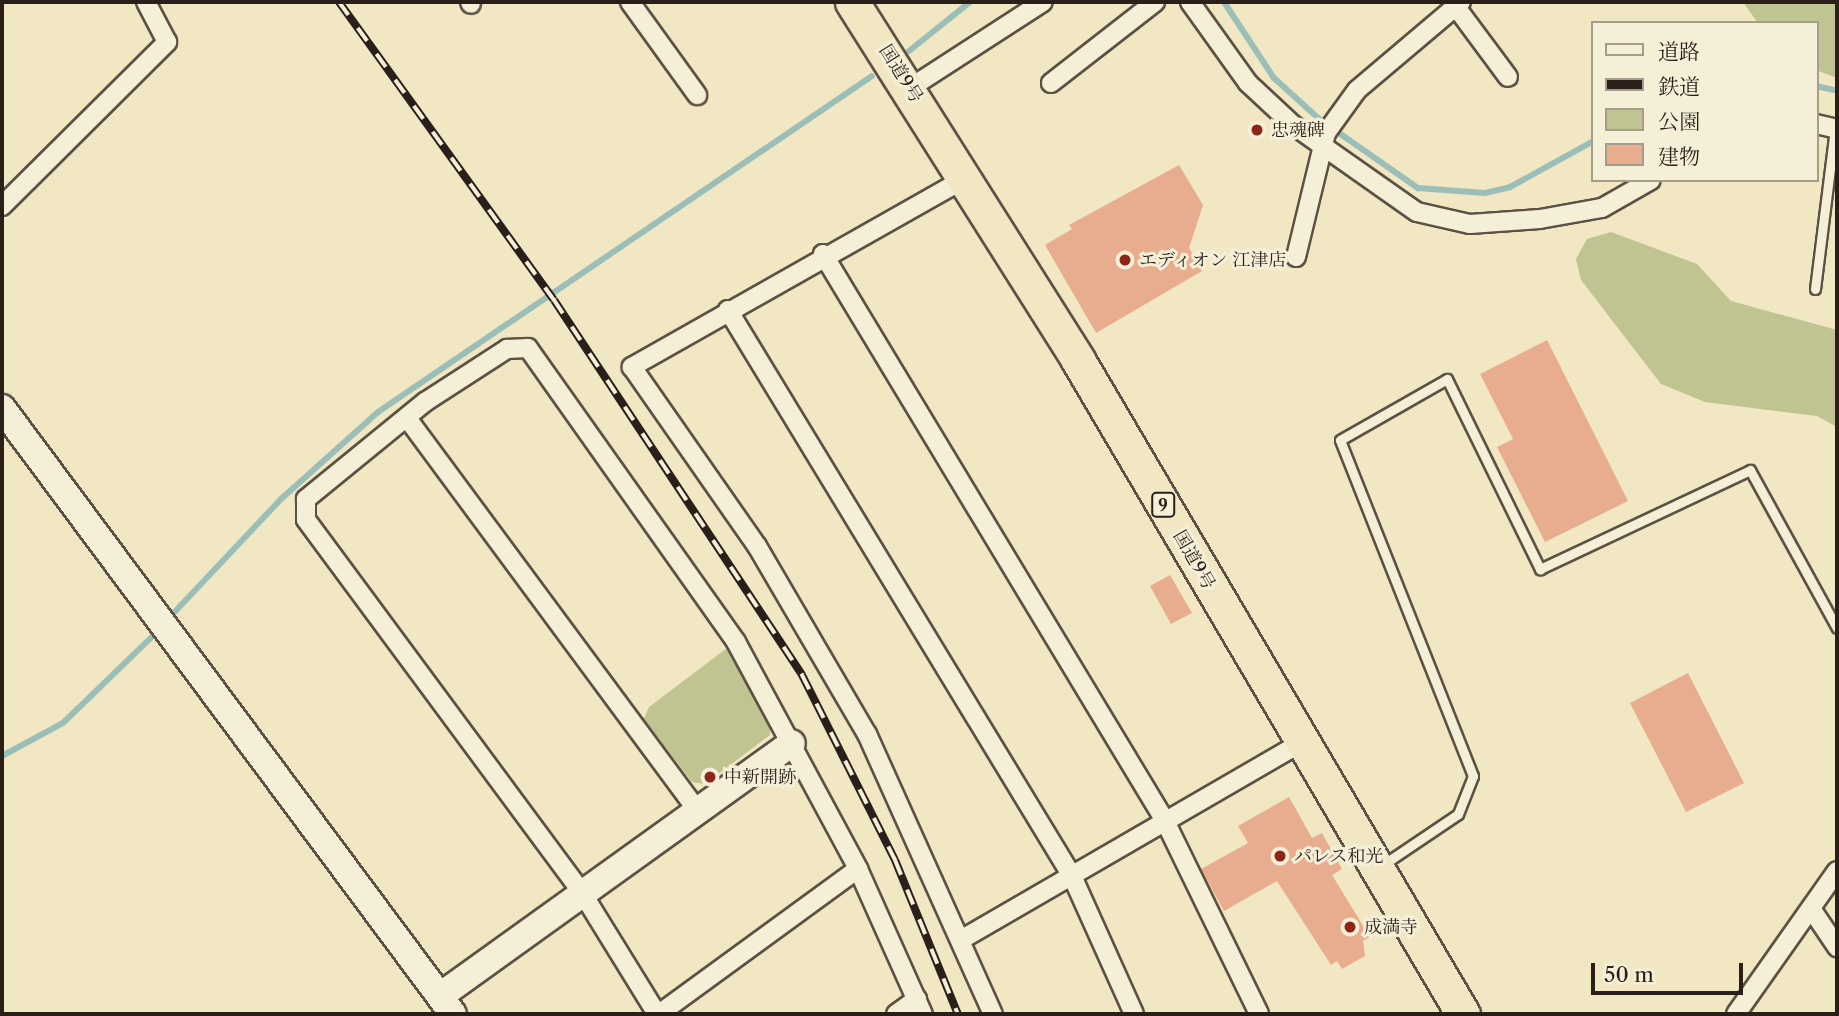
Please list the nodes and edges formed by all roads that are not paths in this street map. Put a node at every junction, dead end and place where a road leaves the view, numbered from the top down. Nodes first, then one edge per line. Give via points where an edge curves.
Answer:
1 (146, 2) edge
2 (631, 2) edge
3 (852, 2) edge
4 (1043, 2) edge
5 (1155, 2) edge
6 (1190, 2) edge
7 (1459, 4) edge
8 (1508, 77) dead end
9 (1051, 83) dead end
10 (910, 88) junction
11 (697, 95) dead end
12 (1818, 124) edge
13 (1837, 126) edge
14 (1327, 133) junction
15 (964, 179) junction
16 (1648, 182) edge
17 (2, 206) edge
18 (823, 254) junction
19 (1296, 257) dead end
20 (1815, 289) dead end
21 (728, 310) junction
22 (5, 418) edge
23 (407, 418) junction
24 (1837, 628) edge
25 (792, 743) junction
26 (1300, 743) junction
27 (698, 811) junction
28 (1164, 819) junction
29 (858, 869) junction
30 (1376, 869) junction
31 (1837, 871) edge
32 (1072, 876) junction
33 (583, 894) junction
34 (1812, 910) junction
35 (964, 938) junction
36 (1837, 947) edge
37 (447, 1005) edge
38 (920, 1007) edge
39 (658, 1014) edge
40 (896, 1014) edge
41 (993, 1014) edge
42 (1134, 1014) edge
43 (1259, 1014) edge
44 (1463, 1014) edge
45 (1736, 1014) edge

1 - 17 street via 167,42
2 - 11 street
3 - 10 highway, 国道9号 / 9
4 - 10 street
5 - 9 street
6 - 14 street via 1248,83
7 - 8 street
7 - 14 street via 1357,90
10 - 15 highway, 国道9号 / 9
12 - 13 street
13 - 20 lane
14 - 16 street via 1417,212 1470,224 1602,208
14 - 19 street
15 - 18 street
15 - 26 highway, 国道9号 / 9 via 1078,360
18 - 21 street
18 - 28 street
21 - 32 street
21 - 35 street via 632,367 757,546 861,723
22 - 37 street
23 - 25 street via 507,349 528,348 736,642
23 - 27 street
23 - 33 street via 306,499 306,519
24 - 30 lane via 1750,470 1539,569 1447,379 1340,440 1473,776 1458,814
25 - 27 street
25 - 29 street
26 - 28 street
26 - 30 highway, 国道9号 / 9
27 - 33 street
28 - 32 street
28 - 43 street
29 - 38 street
29 - 39 street
30 - 44 highway, 国道9号 / 9
31 - 34 street
32 - 35 street
32 - 42 street
33 - 37 street
33 - 39 street
34 - 36 street
34 - 45 street
35 - 41 street
38 - 40 street

